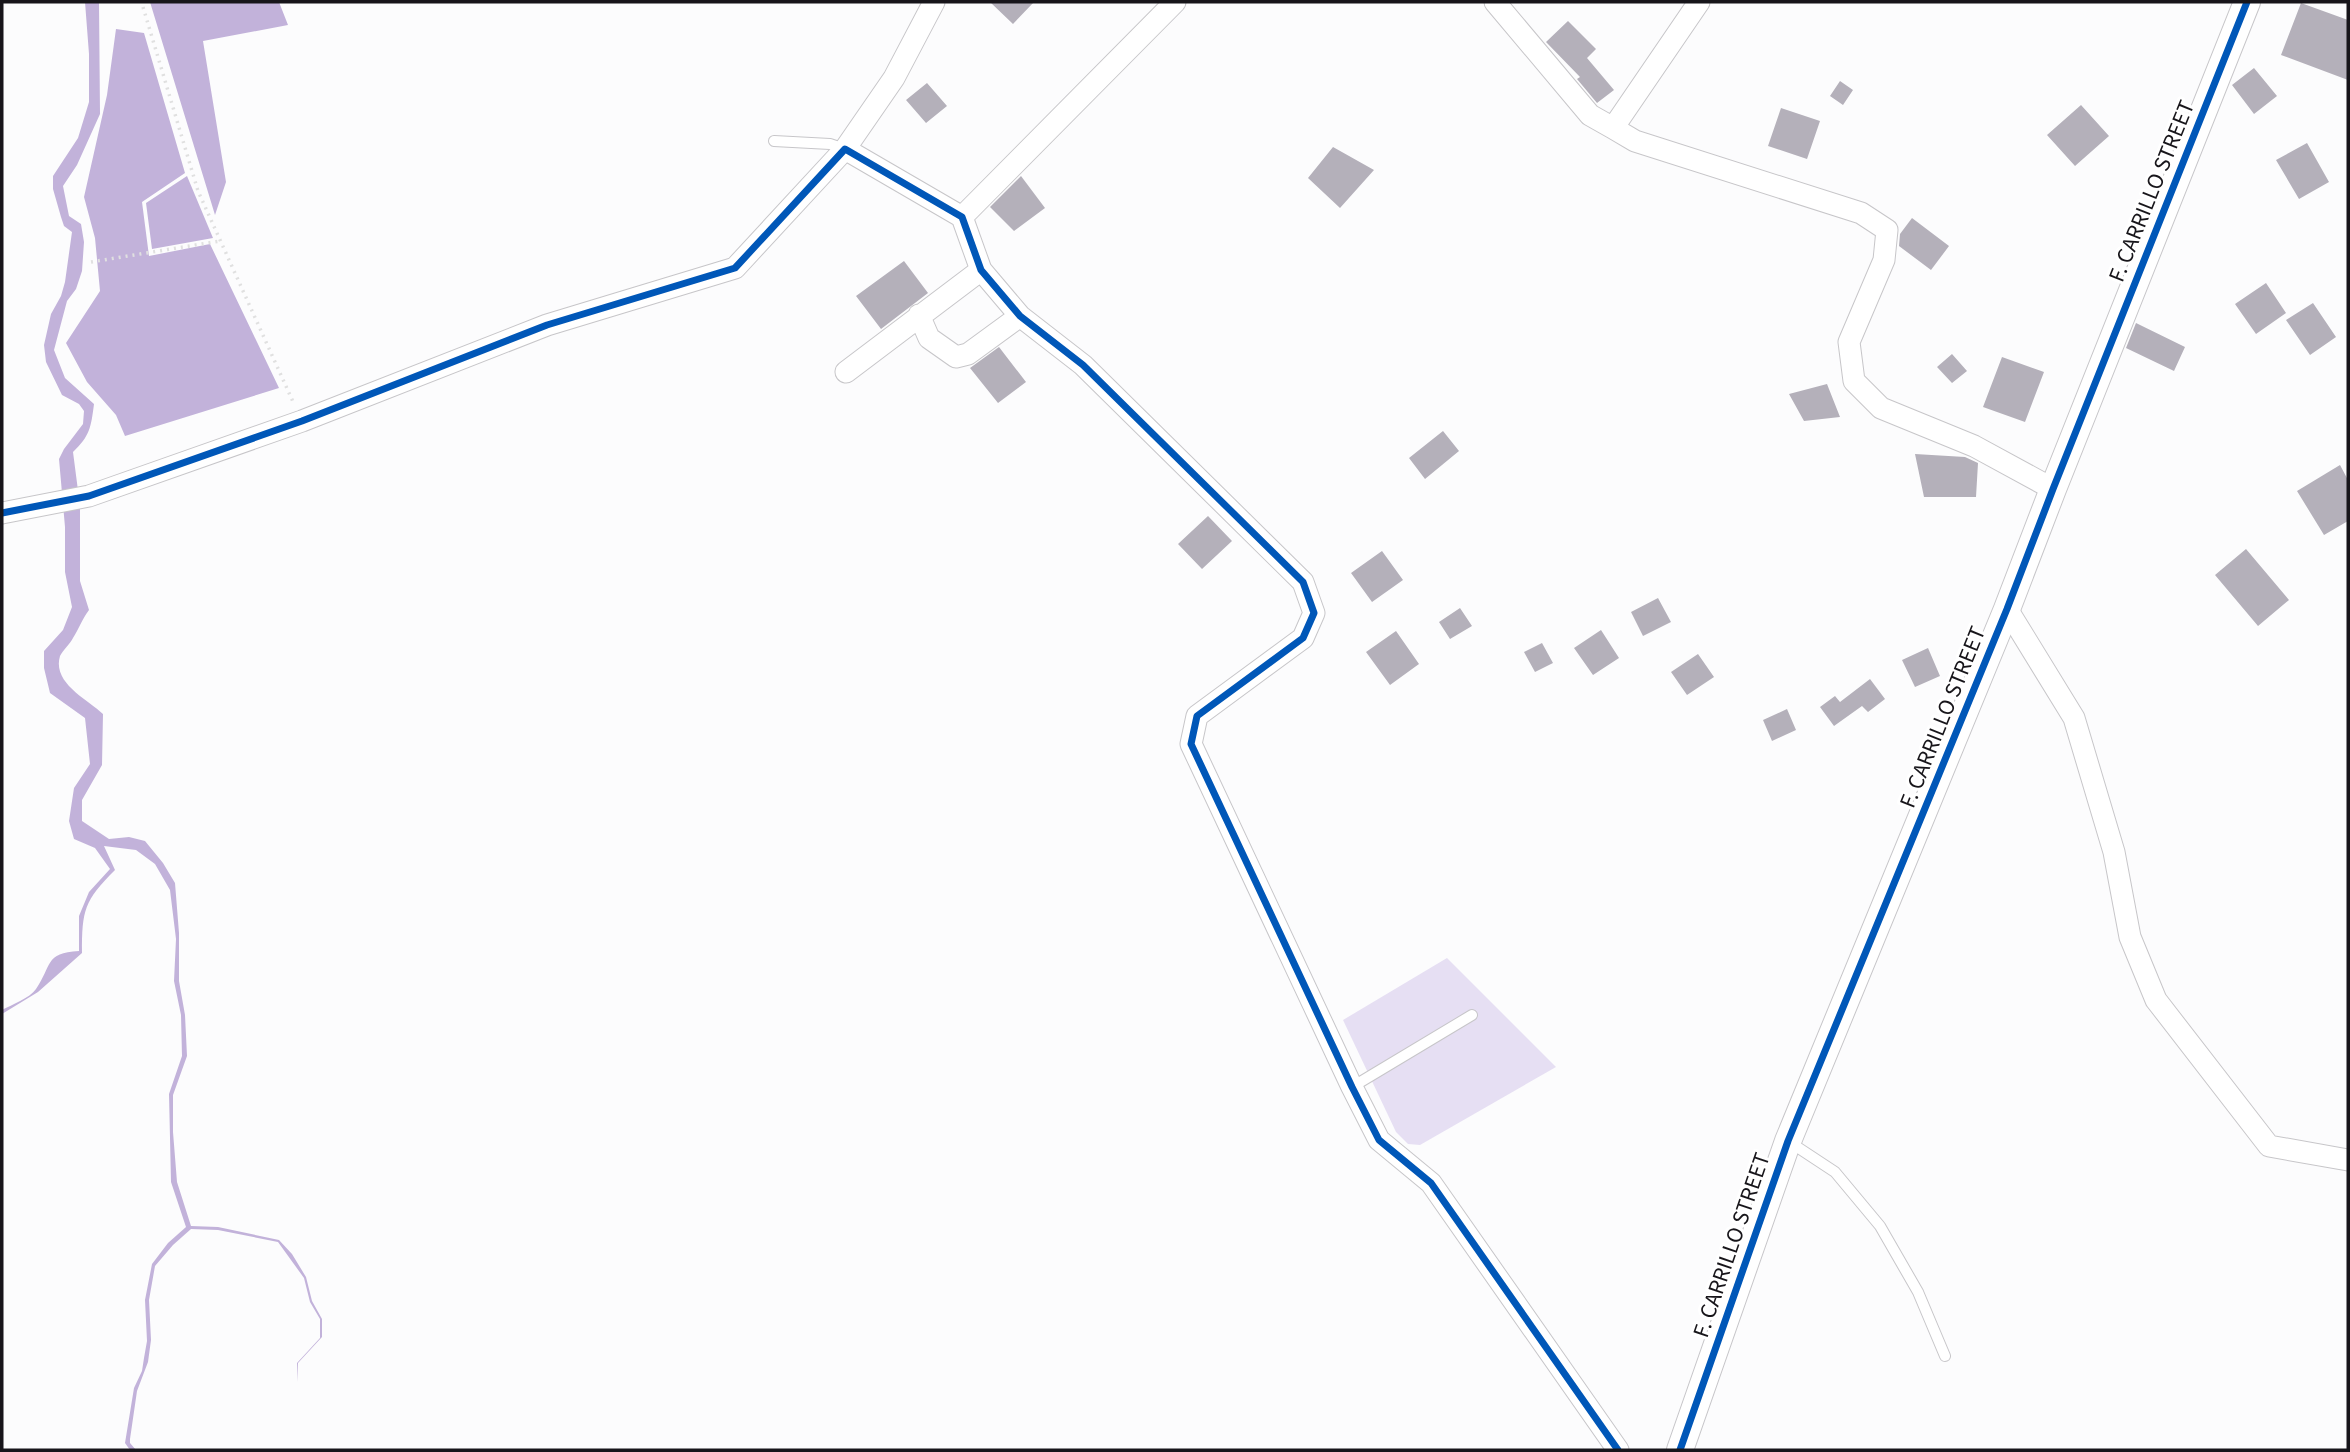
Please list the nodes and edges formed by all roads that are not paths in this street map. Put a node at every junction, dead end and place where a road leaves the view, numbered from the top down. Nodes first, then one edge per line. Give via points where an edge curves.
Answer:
1 (934, 2) edge
2 (1175, 2) edge
3 (1495, 2) edge
4 (1699, 2) edge
5 (2247, 2) edge
6 (1613, 128) junction
7 (774, 141) dead end
8 (845, 149) junction
9 (962, 217) junction
10 (981, 270) junction
11 (919, 315) junction
12 (1020, 316) junction
13 (846, 372) dead end
14 (2053, 489) junction
15 (2, 513) edge
16 (2007, 609) junction
17 (1472, 1016) dead end
18 (1352, 1087) junction
19 (1788, 1141) junction
20 (2348, 1160) edge
21 (1945, 1356) dead end
22 (1618, 1450) edge
23 (1680, 1450) edge

1 - 8 street via 894,78
2 - 9 street
3 - 6 street via 1590,115
4 - 6 street
5 - 14 street, F. CARRILLO STREET
6 - 14 street via 1635,141 1861,213 1887,230 1884,260 1849,342 1854,381 1881,408 1974,446
7 - 8 lane
8 - 9 street
8 - 15 street via 735,268 547,325 302,421 89,496
9 - 10 street
10 - 11 street
10 - 12 street
11 - 12 street via 929,338 956,357 968,354
11 - 13 street
12 - 18 street via 1083,365 1303,582 1314,612 1303,638 1197,716 1191,744
14 - 16 street, F. CARRILLO STREET
16 - 19 street, F. CARRILLO STREET
16 - 20 street via 2074,718 2114,852 2130,937 2156,1000 2269,1146
17 - 18 lane
18 - 22 street via 1379,1140 1431,1183
19 - 21 lane via 1835,1172 1880,1226 1918,1292
19 - 23 street, F. CARRILLO STREET

